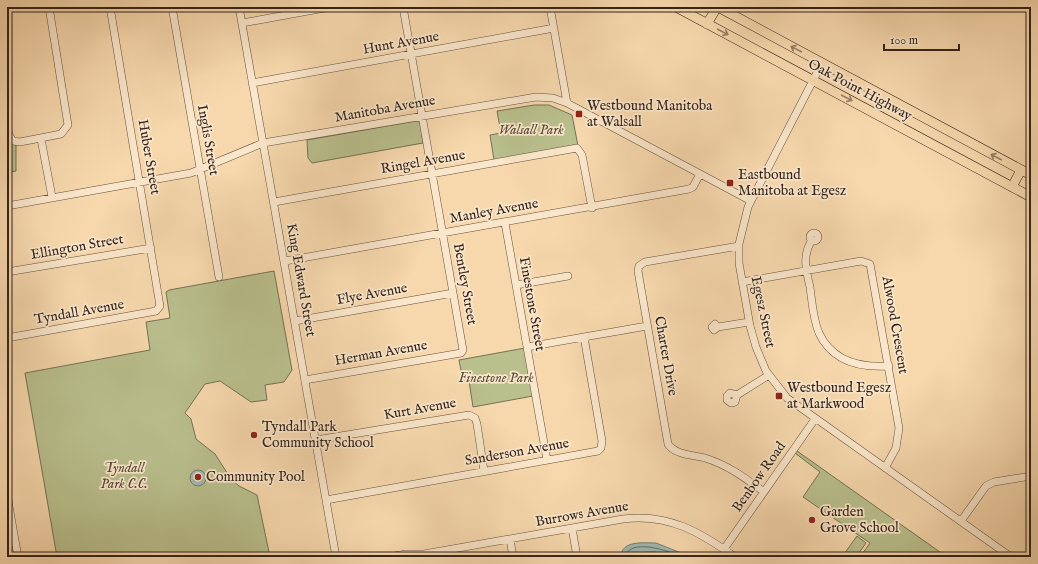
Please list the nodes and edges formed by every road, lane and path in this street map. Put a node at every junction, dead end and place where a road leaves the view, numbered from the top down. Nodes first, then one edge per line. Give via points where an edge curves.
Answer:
1 (49, 7) edge
2 (110, 7) edge
3 (172, 7) edge
4 (239, 7) edge
5 (330, 7) edge
6 (403, 7) edge
7 (550, 7) edge
8 (676, 7) edge
9 (718, 7) edge
10 (242, 23) junction
11 (707, 24) junction
12 (554, 28) junction
13 (411, 54) junction
14 (822, 63) junction
15 (813, 80) junction
16 (252, 83) junction
17 (567, 103) junction
18 (422, 116) junction
19 (7, 125) edge
20 (41, 139) junction
21 (263, 143) junction
22 (200, 170) junction
23 (1021, 170) junction
24 (432, 174) junction
25 (700, 174) junction
26 (1031, 175) edge
27 (140, 183) junction
28 (1012, 187) junction
29 (1031, 197) edge
30 (52, 198) junction
31 (751, 201) junction
32 (274, 202) junction
33 (7, 206) edge
34 (592, 208) junction
35 (505, 223) junction
36 (443, 234) junction
37 (812, 240) dead end
38 (739, 246) junction
39 (151, 248) junction
40 (284, 261) junction
41 (806, 271) junction
42 (7, 272) edge
43 (568, 276) dead end
44 (219, 278) dead end
45 (742, 282) junction
46 (516, 286) junction
47 (453, 293) junction
48 (156, 311) joint
49 (295, 321) junction
50 (749, 322) junction
51 (647, 326) junction
52 (718, 327) dead end
53 (584, 337) junction
54 (7, 338) edge
55 (527, 347) junction
56 (461, 353) joint
57 (889, 366) junction
58 (769, 375) junction
59 (305, 380) junction
60 (737, 395) dead end
61 (815, 419) junction
62 (316, 440) junction
63 (547, 460) junction
64 (884, 468) junction
65 (484, 471) junction
66 (1031, 476) edge
67 (764, 492) junction
68 (7, 495) edge
69 (326, 500) junction
70 (961, 521) junction
71 (572, 528) junction
72 (510, 539) junction
73 (15, 541) junction
74 (7, 543) edge
75 (724, 549) junction
76 (445, 554) edge
77 (421, 556) edge
78 (18, 557) edge
79 (336, 557) edge
80 (389, 557) edge
81 (513, 557) edge
82 (577, 557) edge
83 (735, 557) edge
84 (1010, 557) edge

1 - 20 street via 68,122 61,134
2 - 27 street, Huber Street
3 - 22 street, Inglis Street
4 - 10 street, King Edward Street
5 - 10 street
6 - 13 street, Bentley Street
7 - 12 street
8 - 11 main road, Oak Point Highway
9 - 11 main road
14 -> 9 main road, Oak Point Highway
10 - 16 street, King Edward Street
11 -> 15 main road, Oak Point Highway
12 - 13 street, Hunt Avenue
12 - 17 street
13 - 16 street, Hunt Avenue
13 - 18 street, Bentley Street
14 - 15 street, Egesz Street
23 -> 14 main road, Oak Point Highway
15 -> 28 main road, Oak Point Highway
15 - 31 street, Egesz Street
16 - 21 street, King Edward Street
17 - 18 street, Manitoba Avenue via 553,98 536,97
17 - 25 street, Manitoba Avenue
18 - 21 street, Manitoba Avenue
18 - 24 street, Bentley Street
19 - 20 street via 9,136 16,142
20 - 30 street
21 - 22 street, Manitoba Avenue
21 - 32 street, King Edward Street
22 - 27 street, Manitoba Avenue
22 - 44 street, Inglis Street
23 - 26 main road, Oak Point Highway
23 - 28 main road
24 - 32 street, Ringel Avenue
24 - 34 street, Ringel Avenue via 577,148 582,155
24 - 36 street, Bentley Street
25 - 31 street, Manitoba Avenue
25 - 34 street, Manley Avenue via 693,187 689,189
27 - 30 street, Manitoba Avenue
27 - 39 street, Huber Street
28 - 29 main road, Oak Point Highway
30 - 33 street, Manitoba Avenue
31 - 38 street, Egesz Street via 745,213
32 - 40 street, King Edward Street
34 - 35 street, Manley Avenue
35 - 36 street, Manley Avenue
35 - 46 street, Finestone Street
36 - 40 street, Manley Avenue
36 - 47 street, Bentley Street
37 - 41 street via 805,253
38 - 45 street, Egesz Street
38 - 51 street, Charter Drive via 641,263 638,271
39 - 42 street, Ellington Street
39 - 48 street, Huber Street via 160,306
40 - 49 street, King Edward Street
41 - 45 street, Alwood Crescent
41 - 57 street via 816,325 829,347 843,359 865,367
41 - 57 street, Alwood Crescent via 861,261 870,264
43 - 46 street
45 - 50 street, Egesz Street
46 - 55 street, Finestone Street
47 - 49 street, Flye Avenue
47 - 56 street, Bentley Street via 463,350
48 - 54 street, Tyndall Avenue
49 - 59 street, King Edward Street
50 - 52 street
50 - 58 street, Egesz Street via 756,347
51 - 53 street
51 - 67 street, Charter Drive via 670,447 719,463 743,476
53 - 55 street
53 - 63 street, Sanderson Avenue via 602,445 598,451
55 - 63 street, Finestone Street
56 - 59 street, Herman Avenue
57 - 64 street, Alwood Crescent via 899,428 896,448
58 - 60 street
58 - 61 street, Egesz Street via 787,398
59 - 62 street, King Edward Street
61 - 64 street, Egesz Street
61 - 67 street, Benbow Road
62 - 65 street, Kurt Avenue via 469,415 475,418 477,424
62 - 69 street, King Edward Street
63 - 65 street, Sanderson Avenue
64 - 70 street, Egesz Street
65 - 69 street, Sanderson Avenue
66 - 70 street via 994,482 986,486
67 - 75 street, Benbow Road
68 - 73 street
69 - 79 street, King Edward Street
70 - 84 street, Egesz Street
71 - 72 street, Burrows Avenue
71 - 75 street, Burrows Avenue via 631,518 662,519 700,532
71 - 82 street
72 - 76 street, Burrows Avenue
72 - 81 street
73 - 74 street
73 - 78 street
75 - 83 street, Burrows Avenue
76 - 77 street, Burrows Avenue
77 - 80 street, Burrows Avenue via 406,554

